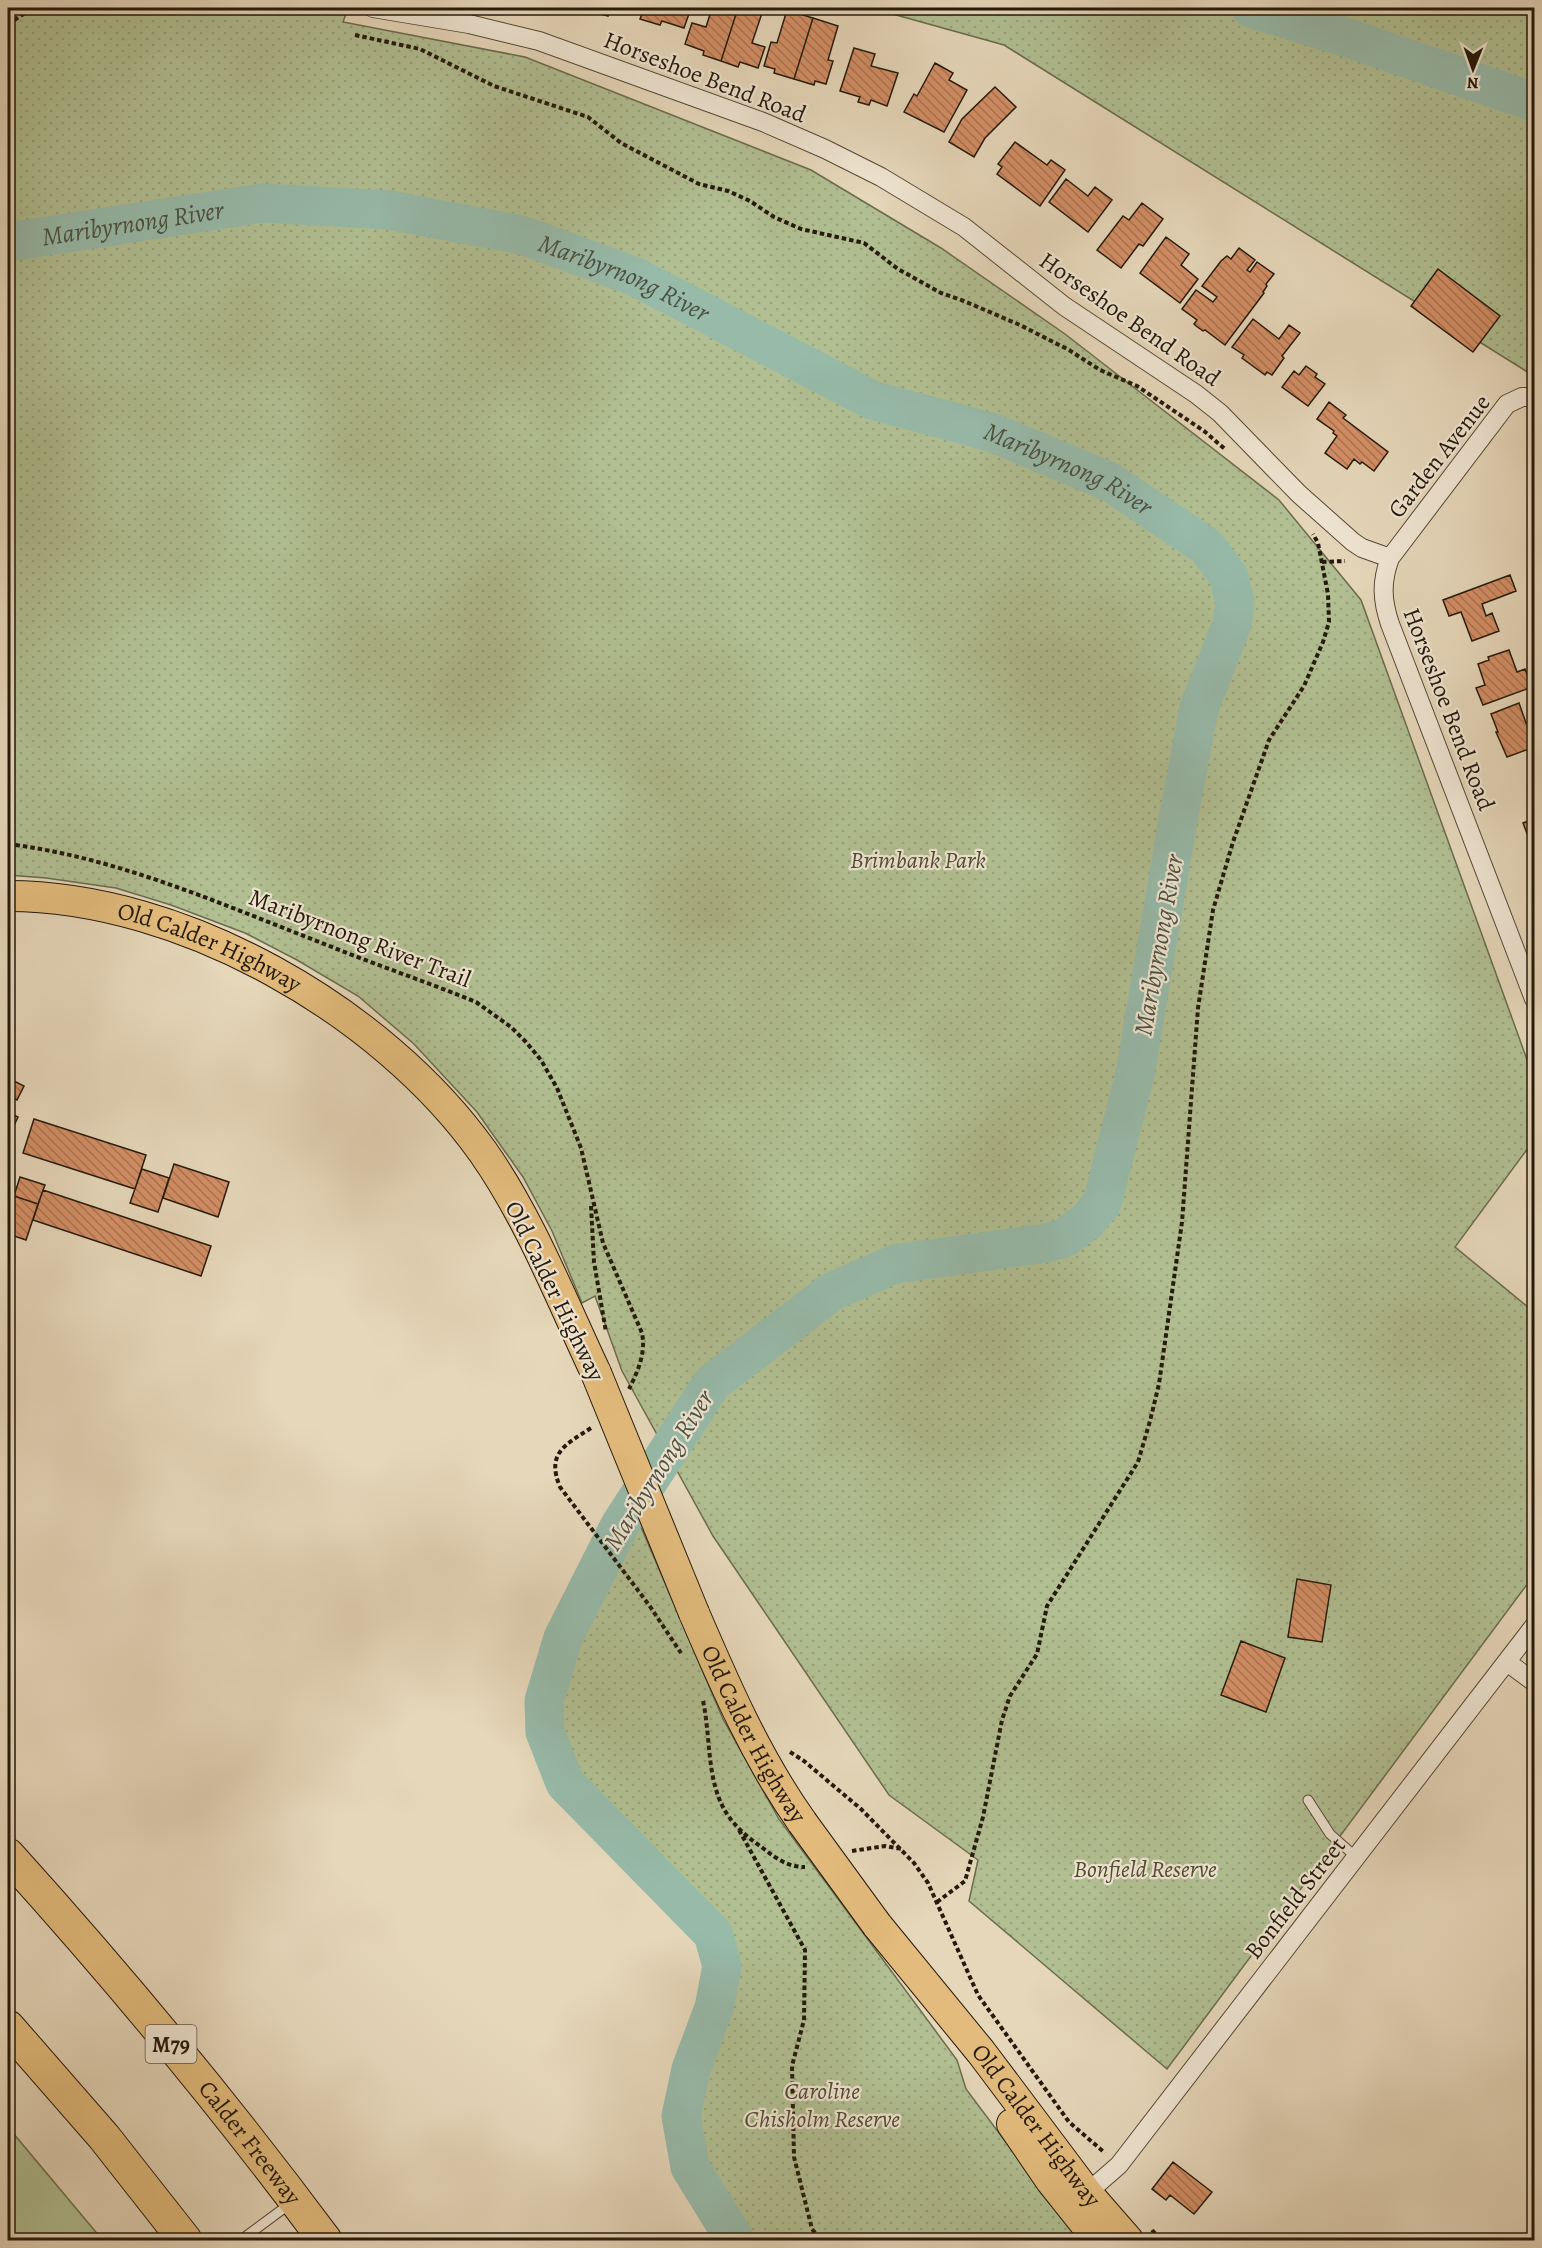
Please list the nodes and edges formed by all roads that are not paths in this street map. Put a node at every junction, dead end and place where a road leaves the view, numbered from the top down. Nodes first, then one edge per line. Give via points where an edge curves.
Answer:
1 (373, 8) edge
2 (1534, 397) edge
3 (1390, 558) junction
4 (8, 896) edge
5 (1534, 999) edge
6 (1534, 1626) edge
7 (1507, 1662) junction
8 (1534, 1682) edge
9 (1308, 1800) dead end
10 (8, 1856) edge
11 (1356, 1857) junction
12 (8, 2027) edge
13 (295, 2200) junction
14 (1079, 2200) junction
15 (185, 2241) edge
16 (241, 2241) edge
17 (326, 2241) edge
18 (1098, 2241) edge
19 (1128, 2241) edge

1 - 3 street, Horseshoe Bend Road via 469,24 539,41 763,122 881,177 964,227 1064,306 1196,394 1353,542
2 - 3 street, Garden Avenue via 1507,404
3 - 5 street, Horseshoe Bend Road via 1384,574 1384,606
4 - 14 main road, Old Calder Highway, bridge via 71,901 124,912 196,934 274,971 361,1028 457,1118 523,1218 596,1373 724,1685 781,1792 877,1925 981,2052
6 - 7 street, Bonfield Street
7 - 8 street
7 - 11 street, Bonfield Street
9 - 11 lane via 1330,1834
10 - 13 highway, Calder Freeway / M79 via 158,2027
11 - 14 street, Bonfield Street via 1119,2165
12 - 15 highway via 104,2137
13 - 16 lane
13 - 17 highway, Calder Freeway / M79
14 - 18 main road, Old Calder Highway
14 - 19 main road, Old Calder Highway

